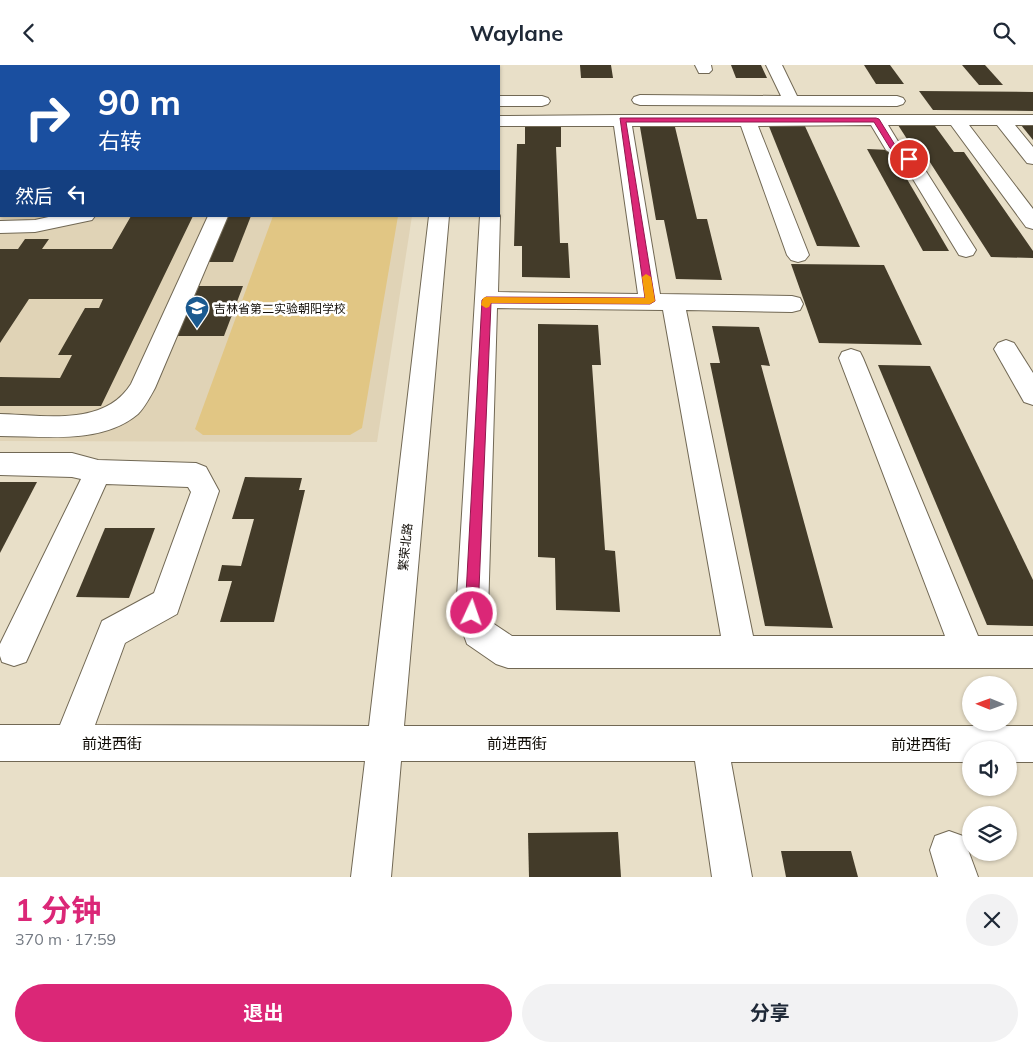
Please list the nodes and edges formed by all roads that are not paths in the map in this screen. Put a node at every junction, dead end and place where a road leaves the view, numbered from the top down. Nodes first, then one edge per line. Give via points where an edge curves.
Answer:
1 (774, 65) edge
2 (792, 100) junction
3 (500, 101) edge
4 (557, 101) dead end
5 (913, 101) dead end
6 (624, 110) junction
7 (747, 120) junction
8 (876, 120) junction
9 (956, 120) junction
10 (1002, 120) junction
11 (1033, 120) edge
12 (500, 121) edge
13 (1033, 159) edge
14 (80, 217) edge
15 (218, 217) edge
16 (439, 217) edge
17 (490, 217) edge
18 (1033, 223) edge
19 (0, 227) edge
20 (966, 250) dead end
21 (798, 255) dead end
22 (486, 300) junction
23 (662, 301) junction
24 (792, 304) dead end
25 (1006, 349) dead end
26 (851, 358) dead end
27 (1033, 395) edge
28 (0, 425) edge
29 (0, 463) edge
30 (98, 473) junction
31 (14, 650) dead end
32 (740, 652) junction
33 (968, 652) junction
34 (1033, 652) edge
35 (385, 742) junction
36 (0, 743) edge
37 (71, 743) junction
38 (710, 744) junction
39 (1033, 744) edge
40 (371, 877) edge
41 (732, 877) edge

1 - 2 street
2 - 5 street
2 - 6 street
3 - 4 street
6 - 7 street
6 - 12 street
6 - 23 street
7 - 8 street
7 - 21 street
8 - 9 street
8 - 20 street via 892,146 909,159
9 - 10 street
9 - 18 street
10 - 11 street
10 - 13 street
14 - 19 street via 35,226
15 - 28 street via 142,388 130,405 109,418 87,425
16 - 35 street, 繁荣北路
17 - 22 street
22 - 23 street
22 - 32 street via 472,613 478,633 508,652
23 - 24 street
23 - 32 street
25 - 27 street
26 - 33 street
29 - 30 street via 72,465
30 - 31 street
30 - 37 street via 196,475 206,491 166,603 113,632
32 - 33 street
33 - 34 street
35 - 37 street, 前进西街
35 - 38 street, 前进西街
35 - 40 street, 繁荣北路
36 - 37 street, 前进西街
38 - 39 street, 前进西街
38 - 41 street

